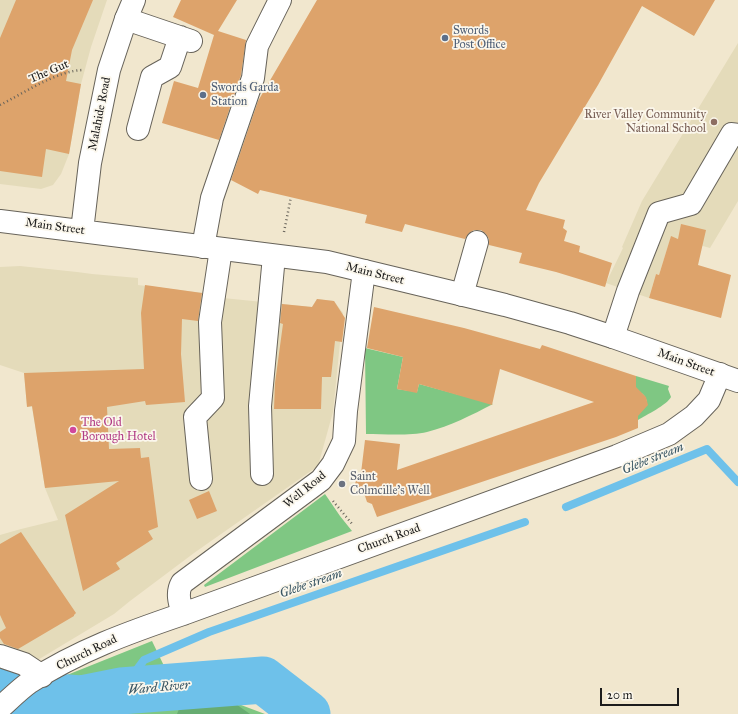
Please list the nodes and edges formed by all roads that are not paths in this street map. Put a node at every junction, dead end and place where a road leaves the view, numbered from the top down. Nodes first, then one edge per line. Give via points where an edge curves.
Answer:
1 (280, 0) edge
2 (130, 10) edge
3 (138, 129) dead end
4 (738, 135) edge
5 (0, 221) edge
6 (82, 231) junction
7 (477, 242) dead end
8 (212, 248) junction
9 (277, 256) junction
10 (364, 271) junction
11 (462, 295) junction
12 (614, 337) junction
13 (729, 378) edge
14 (262, 474) dead end
15 (201, 479) dead end
16 (183, 614) junction
17 (0, 656) edge
18 (36, 679) junction
19 (0, 708) edge

1 - 8 street via 257,46 253,78 212,198
2 - 3 street via 185,39 170,67 152,77
2 - 6 street, Malahide Road via 108,70 90,162
4 - 12 street via 732,134 691,204 660,213 628,291
5 - 6 street, Main Street
6 - 8 street, Main Street
7 - 11 street
8 - 9 street, Main Street
8 - 15 street via 210,322 213,398 195,417
9 - 10 street, Main Street via 327,262
9 - 14 street via 260,406
10 - 11 street, Main Street
10 - 16 street, Well Road via 344,441 327,472 182,583 178,593
11 - 12 street, Main Street
12 - 13 street, Main Street
13 - 16 street, Church Road via 694,416 670,434 617,456
16 - 18 street, Church Road via 84,652
17 - 18 street via 24,664
18 - 19 street, Church Road

